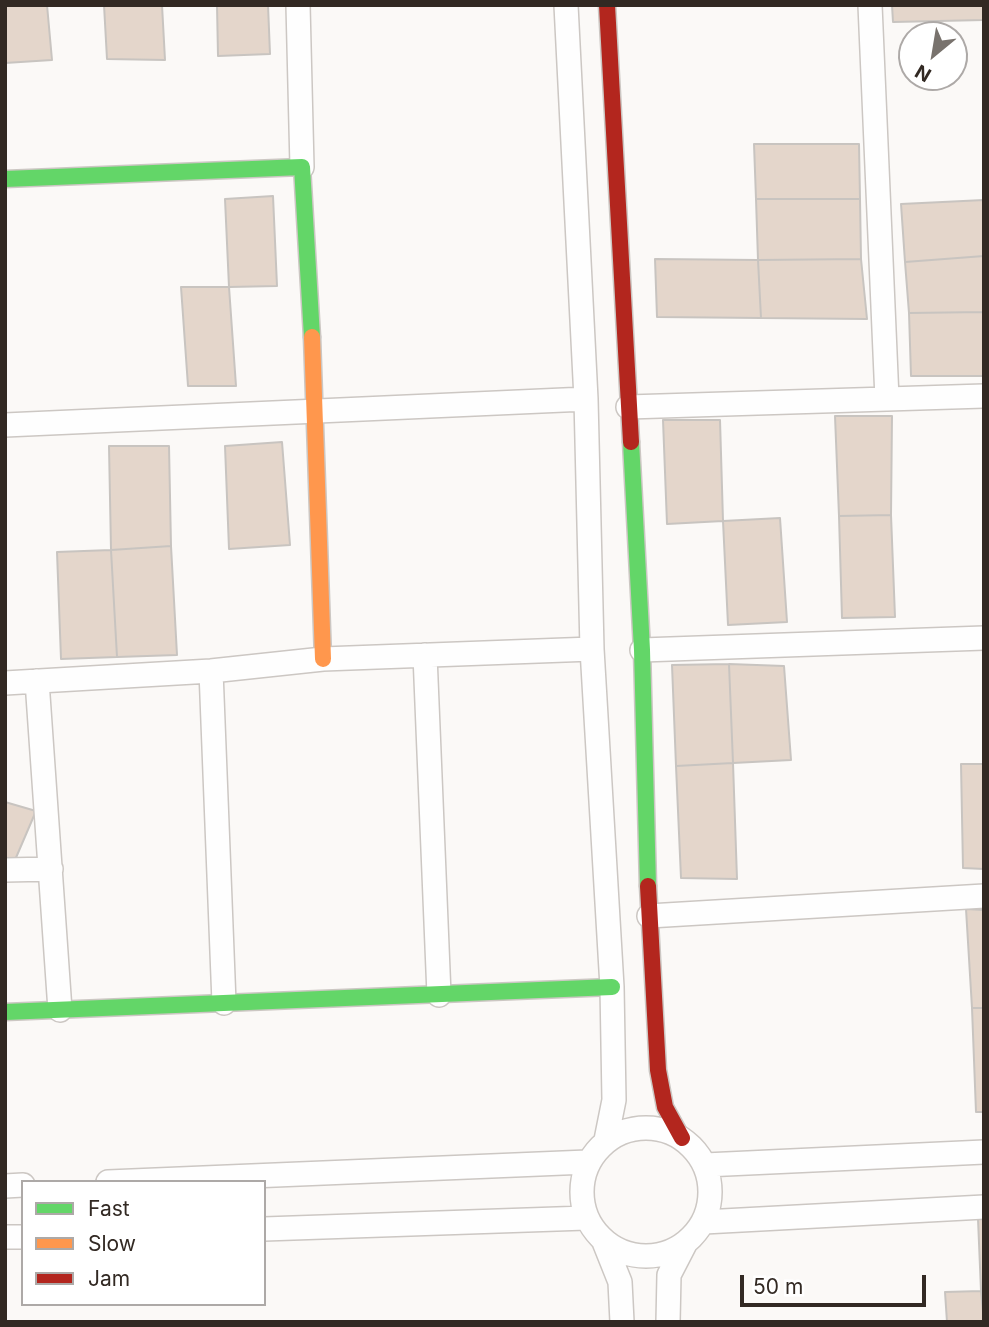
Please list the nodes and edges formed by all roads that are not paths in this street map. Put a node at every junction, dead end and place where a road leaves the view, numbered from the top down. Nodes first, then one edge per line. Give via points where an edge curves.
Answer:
1 (298, 5) edge
2 (566, 5) edge
3 (607, 5) edge
4 (870, 5) edge
5 (302, 167) junction
6 (5, 179) edge
7 (984, 396) edge
8 (586, 399) junction
9 (887, 399) junction
10 (628, 407) junction
11 (316, 410) junction
12 (5, 425) edge
13 (984, 638) edge
14 (592, 649) junction
15 (642, 650) junction
16 (425, 655) junction
17 (323, 659) junction
18 (211, 671) junction
19 (37, 681) junction
20 (5, 683) edge
21 (51, 869) junction
22 (5, 870) edge
23 (984, 896) edge
24 (649, 916) junction
25 (612, 987) junction
26 (439, 995) junction
27 (224, 1003) junction
28 (60, 1010) junction
29 (5, 1012) edge
30 (682, 1138) junction
31 (606, 1140) junction
32 (984, 1152) edge
33 (587, 1162) junction
34 (705, 1166) junction
35 (156, 1180) edge
36 (984, 1207) edge
37 (586, 1219) junction
38 (704, 1222) junction
39 (266, 1229) edge
40 (604, 1242) junction
41 (685, 1244) junction
42 (622, 1322) edge
43 (668, 1322) edge

1 - 5 street
2 - 8 street
3 - 10 street
4 - 9 street
5 - 6 street
5 - 11 street
7 - 9 street
8 - 11 street
8 - 14 street
9 - 10 street
10 - 15 street
11 - 12 street
11 - 17 street
13 - 15 street
14 - 16 street
14 - 25 street
15 - 24 street
16 - 17 street
16 - 26 street
17 - 18 street
18 - 19 street
18 - 27 street
19 - 20 street
19 - 21 street
21 - 22 street
21 - 28 street
23 - 24 street
24 - 30 street via 661,1088 665,1107
25 - 26 street
25 - 31 street via 614,1101
26 - 27 street
27 - 28 street
28 - 29 street
30 - 31 street via 658,1128 631,1129
30 - 34 street
31 - 33 street
32 - 34 street
33 - 35 street
33 - 37 street via 580,1190
34 - 38 street via 711,1194
36 - 38 street
37 - 39 street
37 - 40 street
38 - 41 street
40 - 41 street via 630,1255 659,1256
40 - 42 street via 620,1282
41 - 43 street via 669,1275

